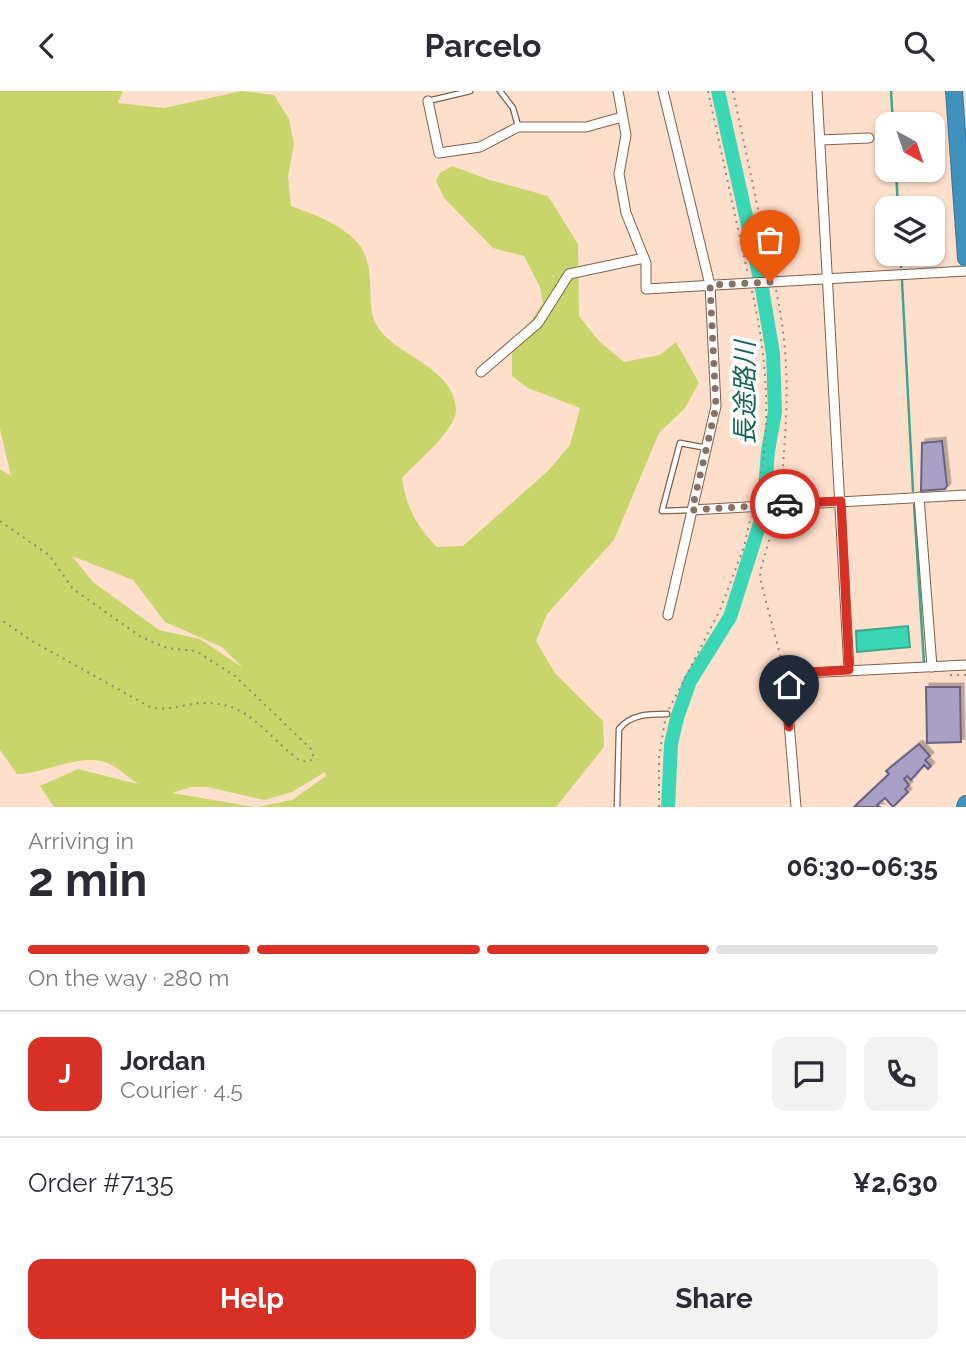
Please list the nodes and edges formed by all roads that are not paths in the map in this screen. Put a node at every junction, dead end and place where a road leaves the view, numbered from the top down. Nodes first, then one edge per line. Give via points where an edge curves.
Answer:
1 (470, 91) edge
2 (500, 91) edge
3 (618, 91) edge
4 (663, 91) edge
5 (817, 91) edge
6 (954, 91) edge
7 (428, 101) joint
8 (622, 117) junction
9 (518, 127) junction
10 (869, 138) dead end
11 (820, 140) junction
12 (644, 258) junction
13 (966, 258) edge
14 (966, 271) edge
15 (826, 278) junction
16 (710, 285) junction
17 (481, 372) dead end
18 (706, 447) junction
19 (966, 495) edge
20 (919, 497) junction
21 (841, 501) junction
22 (692, 510) junction
23 (668, 615) dead end
24 (966, 665) edge
25 (932, 667) junction
26 (849, 670) junction
27 (667, 714) road end
28 (618, 807) edge
29 (796, 807) edge

1 - 7 lane
2 - 9 lane via 513,108
3 - 8 street
4 - 16 street
5 - 11 street
6 - 13 highway
7 - 9 street via 439,153 480,147
8 - 9 street via 586,127
8 - 12 street via 626,135 619,174 626,213
10 - 11 street
11 - 15 street
12 - 16 street via 646,289
12 - 17 street via 569,274 538,323
14 - 15 street
15 - 16 street
15 - 21 street
16 - 18 street via 716,407
18 - 22 street
18 - 22 lane via 680,443 662,511
19 - 20 street
20 - 21 street
20 - 25 street
21 - 22 street
21 - 26 street
22 - 23 street
24 - 25 street
25 - 26 street
26 - 29 street via 785,674
27 - 28 lane via 644,714 618,729

